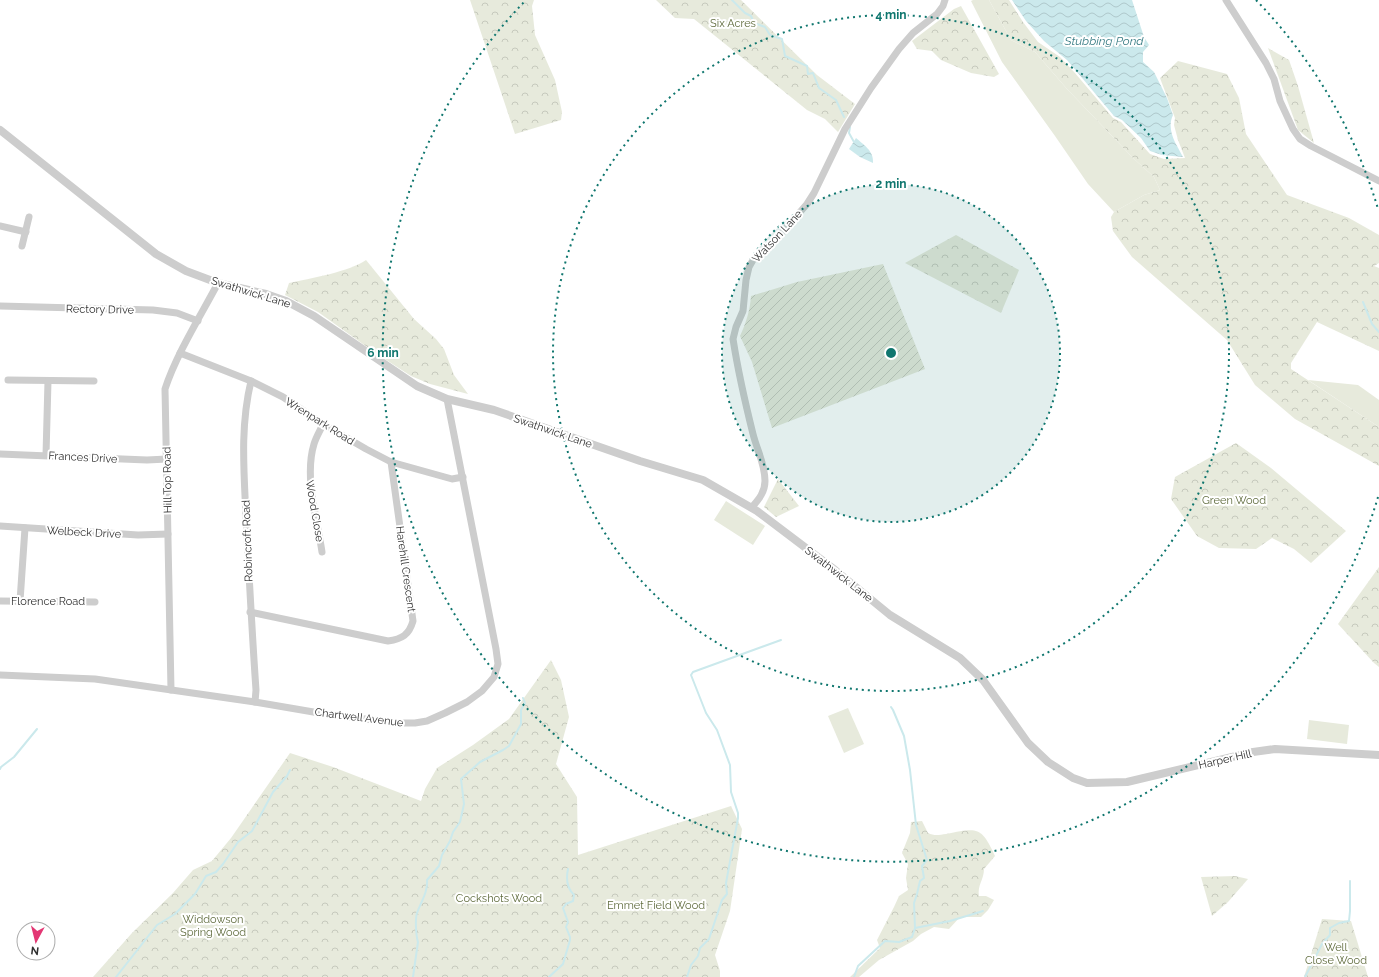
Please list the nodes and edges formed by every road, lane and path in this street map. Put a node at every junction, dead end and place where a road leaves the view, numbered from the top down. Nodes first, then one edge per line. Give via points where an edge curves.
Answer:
1 (945, 0) edge
2 (1226, 0) edge
3 (0, 130) edge
4 (1379, 181) edge
5 (29, 217) dead end
6 (0, 226) edge
7 (26, 232) junction
8 (22, 246) dead end
9 (218, 283) junction
10 (0, 306) edge
11 (198, 321) junction
12 (180, 353) junction
13 (8, 380) dead end
14 (94, 380) dead end
15 (48, 381) junction
16 (251, 381) junction
17 (447, 399) junction
18 (323, 424) junction
19 (0, 454) edge
20 (46, 455) junction
21 (167, 459) junction
22 (391, 462) junction
23 (463, 477) junction
24 (752, 508) junction
25 (0, 526) edge
26 (25, 528) junction
27 (168, 534) junction
28 (322, 552) dead end
29 (0, 601) edge
30 (20, 601) junction
31 (95, 602) dead end
32 (250, 612) junction
33 (0, 675) edge
34 (171, 690) junction
35 (255, 702) junction
36 (1379, 756) edge
37 (1073, 778) joint

1 - 24 street, Watson Lane via 937,14 913,33 899,49 871,88 845,129 807,204 749,267 743,311 732,339 763,464 764,491
2 - 4 street via 1269,68 1292,129 1300,139
3 - 9 street, Swathwick Lane via 156,254 186,271
5 - 7 street
6 - 7 street
7 - 8 street
9 - 11 street, Hill Top Road
9 - 17 street, Swathwick Lane via 286,301 314,316 417,386
10 - 11 street, Rectory Drive via 153,310 177,313
11 - 12 street, Hill Top Road
12 - 16 street, Wrenpark Road
12 - 21 street, Hill Top Road via 165,389
13 - 15 street
14 - 15 street
15 - 20 street
16 - 18 street, Wrenpark Road via 283,397
16 - 32 street, Robincroft Road via 243,440
17 - 23 street, Chartwell Avenue
17 - 24 street, Swathwick Lane via 494,410 703,480
18 - 22 street, Wrenpark Road
18 - 28 street, Wood Close via 314,442 309,475
19 - 20 street, Frances Drive
20 - 21 street, Frances Drive
21 - 27 street, Hill Top Road
22 - 23 street, Wrenpark Road via 452,479
22 - 32 street, Harehill Crescent via 413,621 411,630 399,640 388,641
23 - 35 street, Chartwell Avenue via 498,664 494,677 482,691 445,713 415,723 331,715
24 - 37 street, Swathwick Lane via 890,615 960,658 983,680 1028,743 1048,762
25 - 26 street, Welbeck Drive
26 - 27 street, Welbeck Drive via 138,535
26 - 30 street
27 - 34 street, Hill Top Road
29 - 30 street, Florence Road
30 - 31 street, Florence Road
32 - 35 street, Robincroft Road
33 - 34 street, Chartwell Avenue via 95,679
34 - 35 street, Chartwell Avenue
36 - 37 street, Harper Hill via 1275,749 1127,782 1087,783

